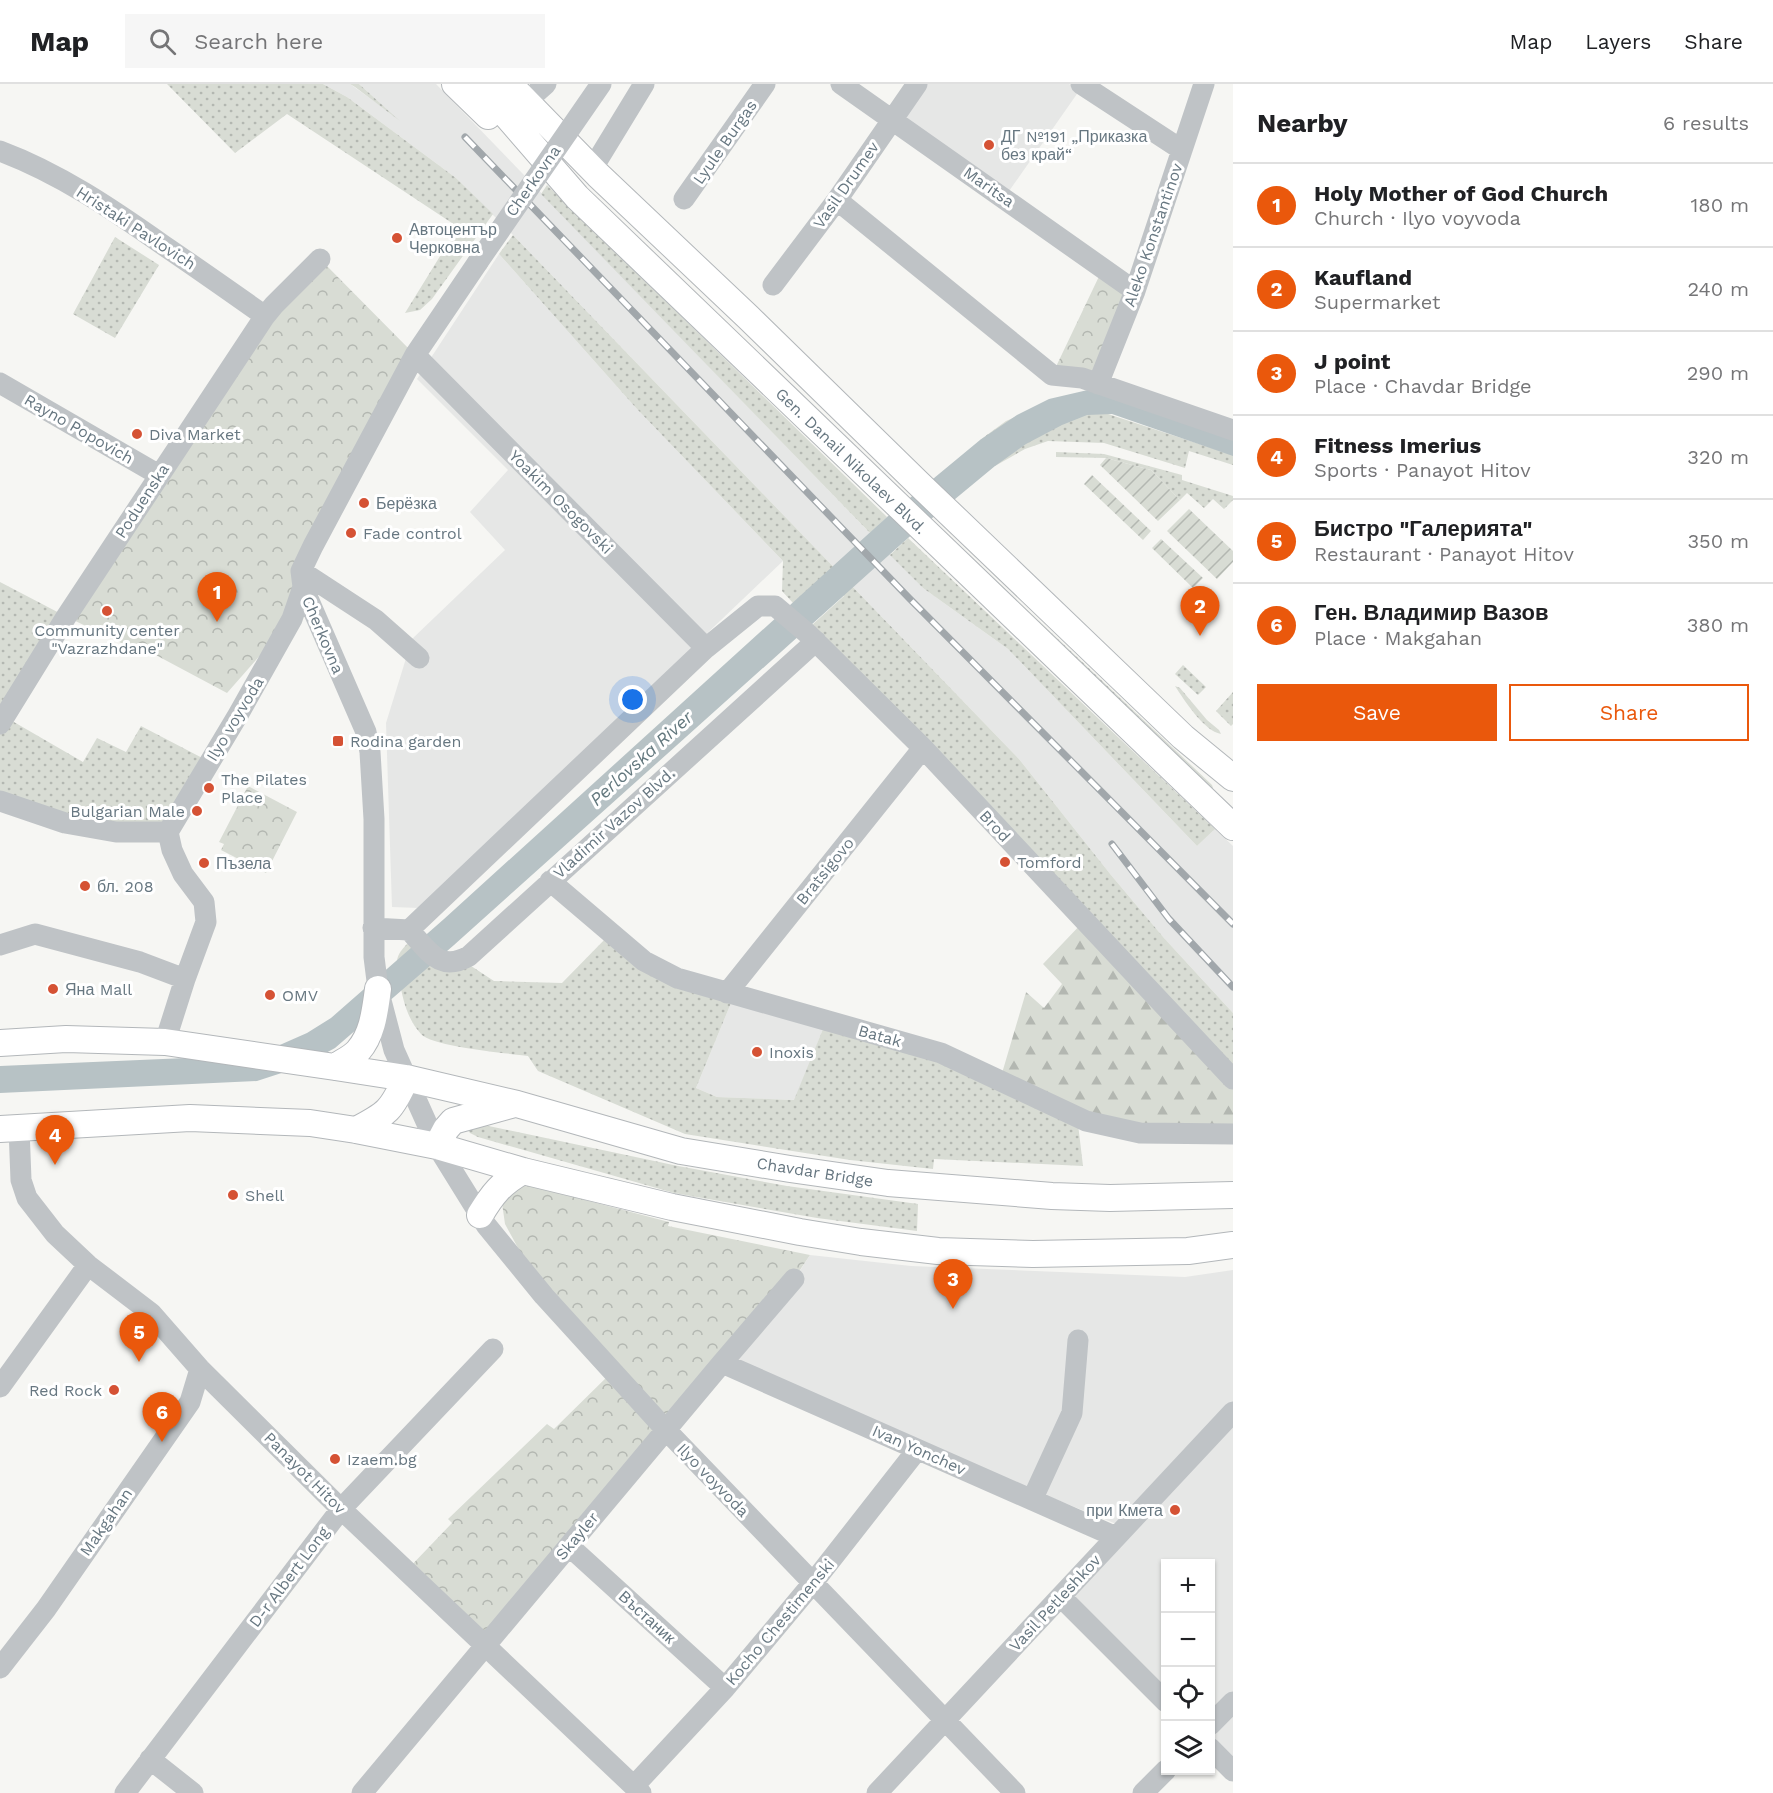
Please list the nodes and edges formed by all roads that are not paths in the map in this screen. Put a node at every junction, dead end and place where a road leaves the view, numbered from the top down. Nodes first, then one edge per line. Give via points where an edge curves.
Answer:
1 (455, 84) edge
2 (479, 84) edge
3 (509, 84) edge
4 (601, 84) edge
5 (644, 84) edge
6 (765, 84) edge
7 (841, 84) edge
8 (917, 84) edge
9 (1081, 84) edge
10 (1204, 84) edge
11 (538, 87) edge
12 (893, 119) junction
13 (1182, 150) junction
14 (0, 151) edge
15 (596, 170) junction
16 (577, 197) junction
17 (684, 199) dead end
18 (837, 200) junction
19 (320, 259) dead end
20 (773, 285) dead end
21 (1136, 291) junction
22 (265, 316) junction
23 (415, 355) junction
24 (0, 383) edge
25 (1098, 384) junction
26 (1233, 430) edge
27 (159, 475) junction
28 (302, 579) junction
29 (812, 638) junction
30 (706, 648) junction
31 (419, 658) dead end
32 (0, 724) edge
33 (922, 748) junction
34 (1233, 778) edge
35 (0, 801) edge
36 (1233, 827) edge
37 (168, 832) junction
38 (550, 881) junction
39 (206, 922) junction
40 (373, 928) junction
41 (409, 930) junction
42 (0, 945) edge
43 (147, 965) junction
44 (185, 979) junction
45 (378, 989) junction
46 (727, 993) junction
47 (0, 1042) edge
48 (165, 1042) junction
49 (335, 1067) junction
50 (406, 1078) junction
51 (1233, 1079) edge
52 (517, 1104) junction
53 (10, 1128) edge
54 (356, 1130) junction
55 (1233, 1134) edge
56 (437, 1146) junction
57 (523, 1171) junction
58 (1233, 1195) edge
59 (480, 1215) junction
60 (1233, 1245) edge
61 (88, 1264) junction
62 (794, 1280) dead end
63 (1078, 1340) dead end
64 (493, 1349) dead end
65 (722, 1363) junction
66 (200, 1369) junction
67 (0, 1387) edge
68 (1233, 1412) edge
69 (666, 1430) junction
70 (917, 1449) junction
71 (1032, 1500) junction
72 (341, 1509) junction
73 (1116, 1537) junction
74 (569, 1546) junction
75 (812, 1584) junction
76 (1061, 1597) junction
77 (485, 1645) junction
78 (0, 1668) edge
79 (725, 1688) junction
80 (1161, 1697) edge
81 (1233, 1702) edge
82 (944, 1721) junction
83 (1214, 1721) edge
84 (1215, 1753) edge
85 (150, 1760) junction
86 (1233, 1771) edge
87 (1161, 1775) edge
88 (637, 1790) edge
89 (124, 1793) edge
90 (193, 1793) edge
91 (362, 1793) edge
92 (877, 1793) edge
93 (1015, 1793) edge
94 (1143, 1793) edge

1 - 16 main road
2 - 16 main road, Gen. Danail Nikolaev Blvd.
3 - 15 main road, Gen. Danail Nikolaev Blvd.
4 - 23 street, Cherkovna, bridge
5 - 15 street
6 - 17 street, Lyule Burgas
7 - 12 street, Maritsa
8 - 12 street, Vasil Drumev
9 - 13 street
10 - 13 street, Aleko Konstantinov
11 - 15 main road
12 - 18 street, Vasil Drumev
12 - 21 street, Maritsa
13 - 21 street, Aleko Konstantinov
14 - 22 street, Hristaki Pavlovich via 84,192
15 - 34 main road, Gen. Danail Nikolaev Blvd. via 1175,729
16 - 36 main road, Gen. Danail Nikolaev Blvd.
18 - 20 street, Vasil Drumev
18 - 25 street via 1052,375
19 - 22 street, Poduenska
21 - 25 street, Aleko Konstantinov
22 - 27 street, Poduenska
23 - 28 street, Cherkovna via 313,546
23 - 30 street, Yoakim Osogovski
24 - 27 street, Rayno Popovich
25 - 26 street
27 - 32 street, Poduenska
28 - 31 street via 375,620
28 - 37 street, Ilyo voyvoda via 292,619
28 - 40 street, Cherkovna via 366,732 374,819
29 - 30 street, Brod via 778,608 758,606
29 - 33 street, Brod
29 - 38 street, Vladimir Vazov Blvd.
30 - 41 street
33 - 46 street, Bratsigovo
33 - 51 street, Brod
35 - 37 street via 65,824 116,832
37 - 39 street via 183,874 204,902
38 - 41 street, Vladimir Vazov Blvd. via 458,962 445,963 434,957
38 - 46 street, Batak via 644,961 677,978
39 - 43 street via 178,956
39 - 44 street
40 - 41 street
40 - 45 street, Cherkovna
42 - 43 street via 35,934
43 - 44 street
44 - 48 street
45 - 49 main road via 368,1035 358,1050
45 - 50 street, Cherkovna via 394,1050
46 - 55 street, Batak via 941,1053 1086,1121 1140,1133
47 - 48 main road
48 - 49 main road
49 - 50 main road
50 - 52 main road, Chavdar Bridge
50 - 54 main road via 395,1104 378,1119
50 - 56 street, Cherkovna
52 - 56 main road via 453,1121
52 - 58 main road, Chavdar Bridge via 681,1151 877,1181 1052,1196
53 - 54 main road via 215,1118 310,1123
53 - 61 street, Panayot Hitov via 27,1198 55,1234
54 - 56 main road
56 - 57 main road
56 - 59 street, Ilyo voyvoda
57 - 59 main road via 506,1180
57 - 60 main road via 672,1207 810,1234 938,1251 1097,1253 1188,1251
59 - 69 street, Ilyo voyvoda via 544,1296
61 - 66 street, Panayot Hitov via 151,1313
61 - 67 street
62 - 65 street, Skayler
63 - 71 street via 1072,1413
64 - 72 street, D-r Albert Long
65 - 69 street, Skayler
65 - 70 street, Ivan Yonchev
66 - 72 street, Panayot Hitov
66 - 78 street, Makgahan via 190,1401 46,1609
68 - 73 street, Vasil Petleshkov
69 - 74 street, Skayler
69 - 75 street, Ilyo voyvoda
70 - 71 street, Ivan Yonchev
70 - 75 street, Kocho Chestimenski
71 - 73 street, Ivan Yonchev
72 - 77 street, Panayot Hitov
72 - 85 street, D-r Albert Long
73 - 76 street, Vasil Petleshkov
74 - 77 street, Skayler
74 - 79 street, Въстаник
75 - 79 street, Kocho Chestimenski
75 - 82 street, Ilyo voyvoda
76 - 80 street
76 - 82 street, Vasil Petleshkov
77 - 88 street, Panayot Hitov
77 - 91 street, Skayler
79 - 88 street, Kocho Chestimenski
81 - 83 street
82 - 92 street, Vasil Petleshkov
82 - 93 street, Ilyo voyvoda
84 - 86 street
85 - 89 street, D-r Albert Long
85 - 90 street
87 - 94 street

